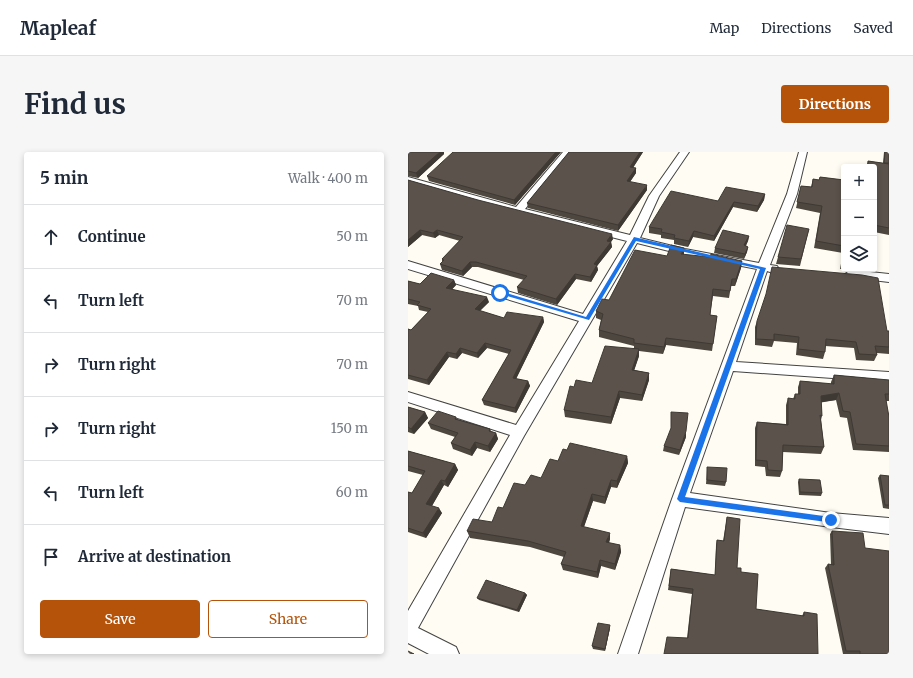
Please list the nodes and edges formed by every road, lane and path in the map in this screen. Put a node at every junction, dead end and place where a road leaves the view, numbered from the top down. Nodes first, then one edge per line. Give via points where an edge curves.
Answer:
1 (568, 152) edge
2 (685, 152) edge
3 (803, 152) edge
4 (431, 173) edge
5 (408, 180) edge
6 (420, 184) junction
7 (519, 210) junction
8 (634, 239) junction
9 (408, 265) edge
10 (763, 268) junction
11 (786, 269) edge
12 (838, 273) edge
13 (889, 278) edge
14 (587, 319) junction
15 (730, 366) junction
16 (889, 377) edge
17 (408, 397) edge
18 (519, 432) junction
19 (680, 499) junction
20 (889, 526) edge
21 (408, 628) edge
22 (408, 633) edge
23 (450, 654) edge
24 (628, 654) edge

1 - 7 street
2 - 8 street via 654,196
3 - 10 street via 792,194
4 - 6 street
5 - 6 street
6 - 7 street
7 - 8 street
8 - 10 street
8 - 14 street
9 - 14 street
10 - 11 street
10 - 15 street
12 - 13 street
14 - 18 street
15 - 16 street
15 - 19 street
17 - 18 street
18 - 21 street
19 - 20 street
19 - 24 street
22 - 23 street

